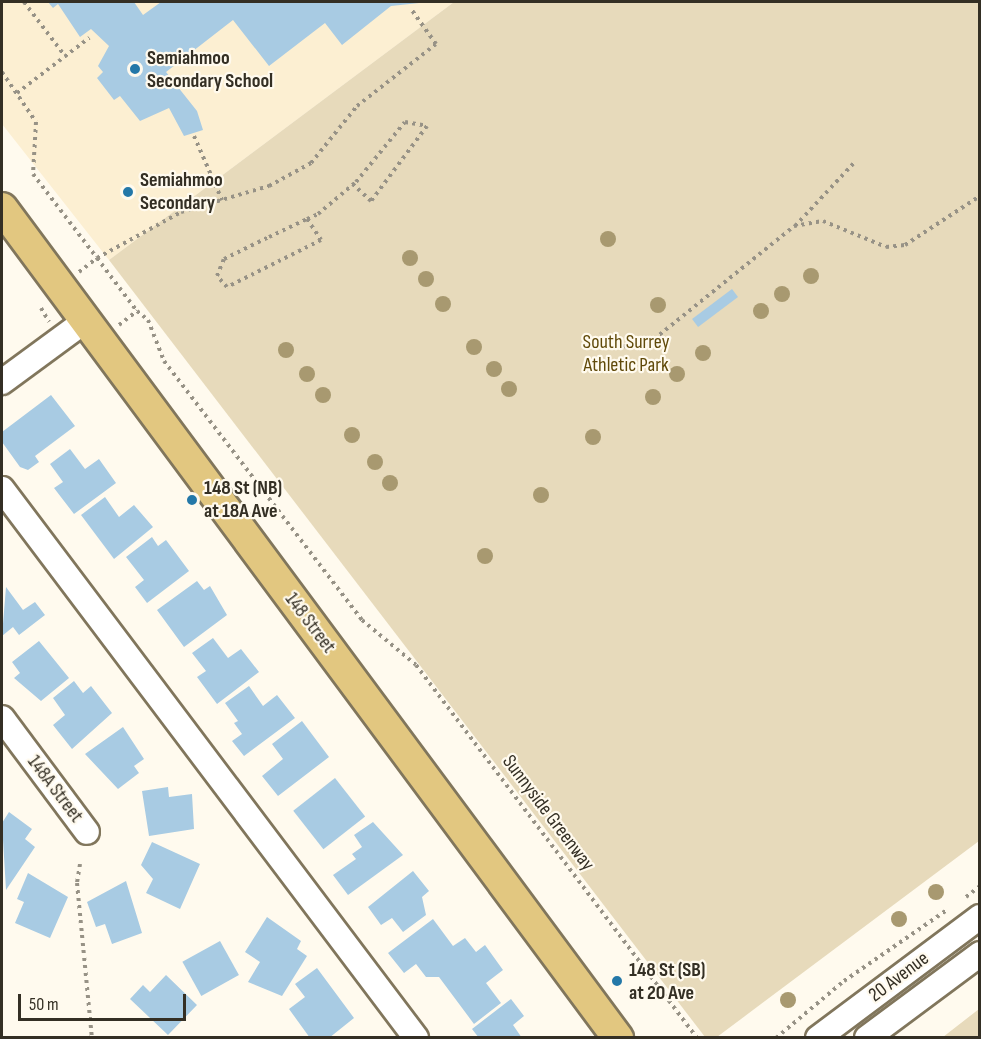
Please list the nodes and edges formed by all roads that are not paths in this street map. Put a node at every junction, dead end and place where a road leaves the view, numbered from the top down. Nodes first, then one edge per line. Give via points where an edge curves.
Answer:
1 (2, 208) edge
2 (85, 321) junction
3 (2, 382) edge
4 (2, 489) edge
5 (2, 718) edge
6 (87, 832) dead end
7 (980, 917) edge
8 (980, 954) edge
9 (416, 1038) edge
10 (618, 1038) edge
11 (818, 1038) edge
12 (867, 1038) edge

1 - 2 main road, 148 Street
2 - 3 street
2 - 10 main road, 148 Street
4 - 9 street
5 - 6 street, 148A Street
7 - 11 street, 20 Avenue
8 - 12 street, 20 Avenue

